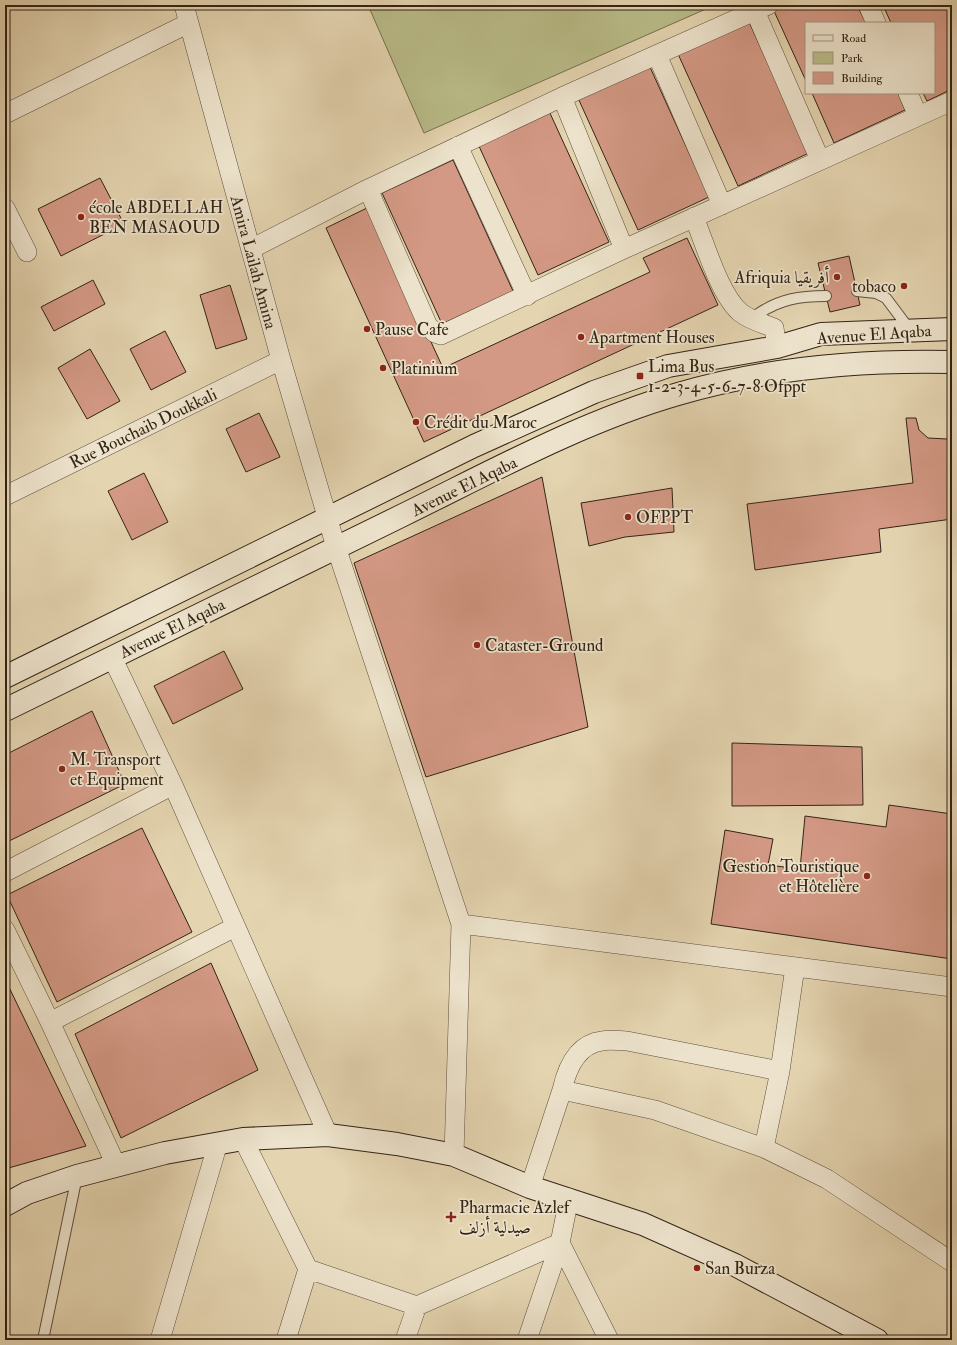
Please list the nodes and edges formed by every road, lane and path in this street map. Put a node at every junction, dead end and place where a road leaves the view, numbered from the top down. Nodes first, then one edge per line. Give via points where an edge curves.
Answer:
1 (184, 5) edge
2 (868, 5) edge
3 (762, 8) edge
4 (876, 22) edge
5 (189, 23) junction
6 (657, 55) junction
7 (908, 94) edge
8 (562, 97) junction
9 (952, 101) edge
10 (5, 114) edge
11 (918, 116) junction
12 (458, 146) junction
13 (820, 160) junction
14 (368, 189) junction
15 (722, 205) junction
16 (5, 208) edge
17 (694, 217) junction
18 (251, 249) junction
19 (624, 249) junction
20 (27, 252) dead end
21 (857, 291) dead end
22 (527, 296) junction
23 (826, 296) dead end
24 (952, 329) edge
25 (910, 330) junction
26 (776, 338) junction
27 (281, 360) junction
28 (952, 362) edge
29 (5, 496) edge
30 (327, 517) junction
31 (336, 547) junction
32 (112, 657) junction
33 (5, 677) edge
34 (5, 710) edge
35 (173, 785) junction
36 (5, 872) edge
37 (461, 924) junction
38 (235, 927) junction
39 (5, 930) edge
40 (795, 967) junction
41 (952, 987) edge
42 (50, 1022) junction
43 (780, 1071) junction
44 (562, 1090) junction
45 (328, 1135) junction
46 (243, 1139) junction
47 (218, 1143) junction
48 (764, 1148) junction
49 (454, 1155) junction
50 (116, 1165) junction
51 (76, 1176) junction
52 (530, 1187) junction
53 (569, 1198) junction
54 (5, 1205) edge
55 (560, 1243) junction
56 (952, 1262) edge
57 (308, 1269) junction
58 (417, 1306) junction
59 (43, 1340) edge
60 (160, 1340) edge
61 (286, 1340) edge
62 (405, 1340) edge
63 (527, 1340) edge
64 (609, 1340) edge
65 (877, 1340) edge

1 - 5 street, Amira Lailah Amina
2 - 4 street
3 - 6 street
3 - 13 street
5 - 10 street
5 - 18 street, Amira Lailah Amina
6 - 8 street
6 - 15 street
7 - 11 street
8 - 12 street
8 - 19 street
9 - 11 street
11 - 13 street
12 - 14 street
12 - 22 street
13 - 15 street
14 - 18 street
14 - 22 street via 428,326 435,333 448,333
15 - 17 street
16 - 20 street
17 - 19 street
17 - 26 street via 731,302 742,314
18 - 27 street, Amira Lailah Amina
19 - 22 street
21 - 25 lane via 876,293 886,298
23 - 26 lane via 804,296 784,300 758,314
24 - 25 main road, Avenue El Aqaba
25 - 26 main road, Avenue El Aqaba
26 - 30 main road, Avenue El Aqaba via 668,366 594,392
27 - 29 street, Rue Bouchaib Doukkali
27 - 30 street, Amira Lailah Amina
28 - 31 main road, Avenue El Aqaba via 913,361 828,367 753,376 679,393 607,418
30 - 31 street, Amira Lailah Amina
30 - 33 main road, Avenue El Aqaba
31 - 32 main road, Avenue El Aqaba
31 - 37 street, Amira Lailah Amina
32 - 34 main road, Avenue El Aqaba
32 - 35 street
35 - 36 street
35 - 38 street
37 - 40 street
37 - 49 street
38 - 42 street
38 - 45 street
39 - 42 street
40 - 41 street
40 - 43 street
42 - 50 street
43 - 44 street via 627,1041 602,1041 586,1047 577,1055 568,1067
43 - 48 street
44 - 48 street via 654,1110
44 - 52 street
45 - 46 main road
45 - 49 main road
46 - 47 main road
46 - 57 street
47 - 50 main road
47 - 60 street
48 - 56 street via 827,1179
49 - 52 main road
50 - 51 main road
51 - 54 main road via 27,1193
51 - 59 lane
52 - 53 main road
53 - 55 street
53 - 65 main road via 643,1224 735,1265
55 - 58 street
55 - 63 street
55 - 64 street
57 - 58 street
57 - 61 street
58 - 62 street

